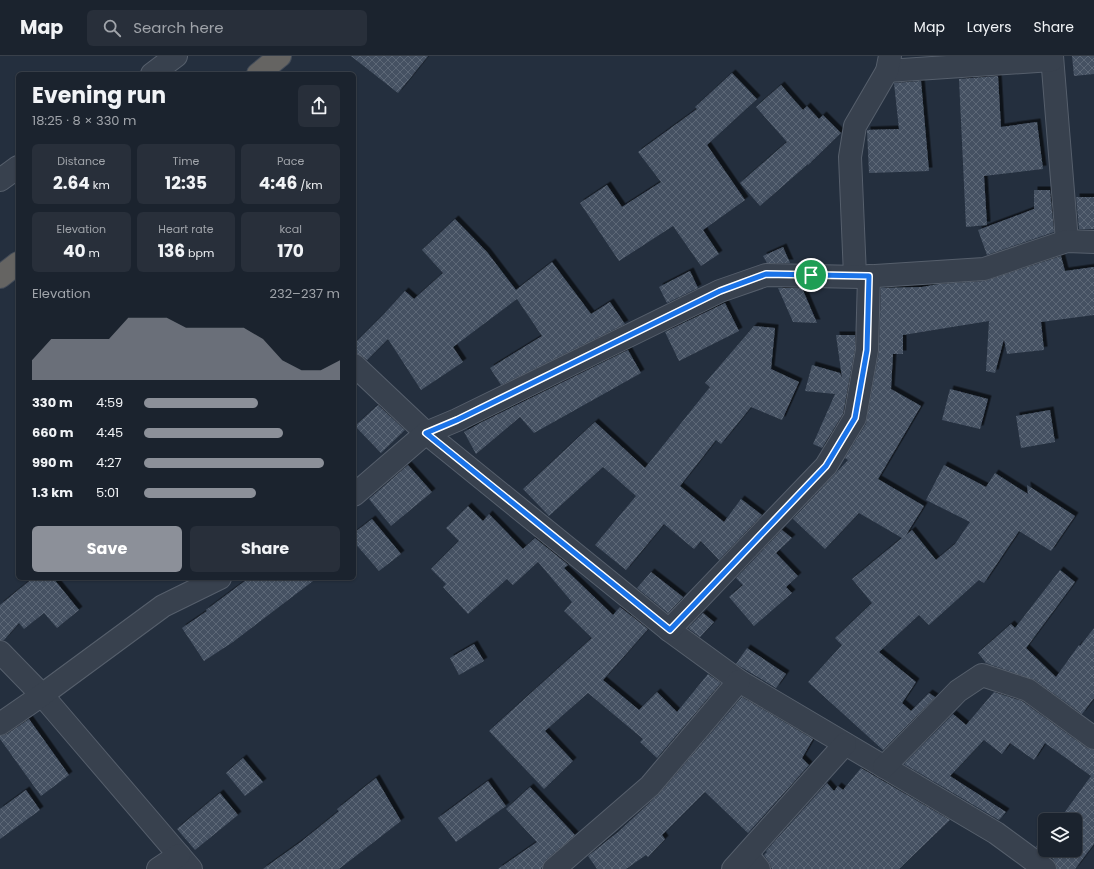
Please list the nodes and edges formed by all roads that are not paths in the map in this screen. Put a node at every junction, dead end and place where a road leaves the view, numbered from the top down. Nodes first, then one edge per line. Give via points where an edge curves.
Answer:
1 (176, 56) edge
2 (280, 56) edge
3 (1052, 58) edge
4 (888, 64) edge
5 (155, 72) edge
6 (260, 72) edge
7 (16, 168) edge
8 (0, 180) edge
9 (1067, 241) junction
10 (1094, 242) edge
11 (16, 265) edge
12 (862, 276) junction
13 (0, 277) edge
14 (356, 367) edge
15 (426, 433) junction
16 (356, 493) edge
17 (216, 580) edge
18 (670, 630) junction
19 (0, 652) edge
20 (739, 681) junction
21 (42, 695) junction
22 (0, 724) edge
23 (1094, 738) edge
24 (844, 744) junction
25 (884, 767) junction
26 (185, 862) edge
27 (746, 864) edge
28 (158, 869) edge
29 (554, 869) edge
30 (1046, 869) edge

1 - 5 street
2 - 6 highway
3 - 4 street
3 - 9 street
4 - 12 street via 855,126 850,157
7 - 8 street
9 - 10 street
9 - 12 street via 984,270
11 - 13 highway
12 - 15 street via 766,274 720,291
12 - 18 street via 867,350 855,418 826,466
14 - 15 street
15 - 16 street
15 - 18 street
17 - 21 street via 163,606
18 - 20 street
19 - 21 street
20 - 24 street
20 - 29 street via 650,786
21 - 22 street
21 - 26 street
23 - 25 street via 1028,690 982,675 958,691
24 - 25 street
24 - 27 street
25 - 30 street via 996,834
26 - 28 street

